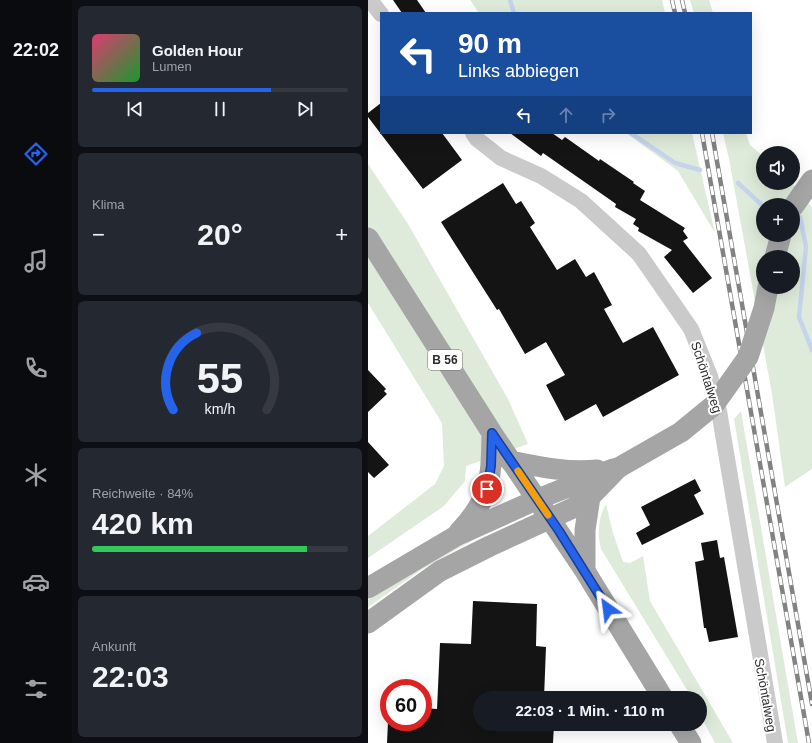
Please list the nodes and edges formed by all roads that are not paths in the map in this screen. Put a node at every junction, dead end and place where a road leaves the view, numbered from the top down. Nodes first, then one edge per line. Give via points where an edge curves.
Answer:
1 (370, 0) edge
2 (380, 13) edge
3 (473, 134) edge
4 (812, 180) edge
5 (799, 198) edge
6 (368, 238) edge
7 (767, 294) edge
8 (492, 433) junction
9 (510, 461) junction
10 (618, 468) junction
11 (560, 479) junction
12 (590, 497) junction
13 (538, 499) junction
14 (551, 519) junction
15 (456, 536) junction
16 (585, 570) junction
17 (368, 588) edge
18 (368, 623) edge
19 (659, 691) edge
20 (683, 731) edge
21 (690, 743) edge
22 (775, 743) edge

1 - 2 street
3 - 22 street, Schöntalweg via 501,158 541,176 581,201 639,254 691,330 710,376 719,411
4 - 5 main road
6 - 8 main road, B 56
7 - 10 main road, bridge via 748,357 714,405 681,432
8 - 9 main road, B 56
8 - 15 main road via 487,489 476,513
9 - 11 main road
9 - 13 main road, B 56
10 - 11 main road via 584,471
10 - 12 main road
11 - 13 main road
12 - 14 main road
12 - 16 main road via 585,530
13 - 14 main road, B 56
13 - 15 main road
14 - 16 main road, B 56
14 - 18 main road via 440,571
15 - 17 main road
16 - 19 main road, B 56
20 - 21 main road

